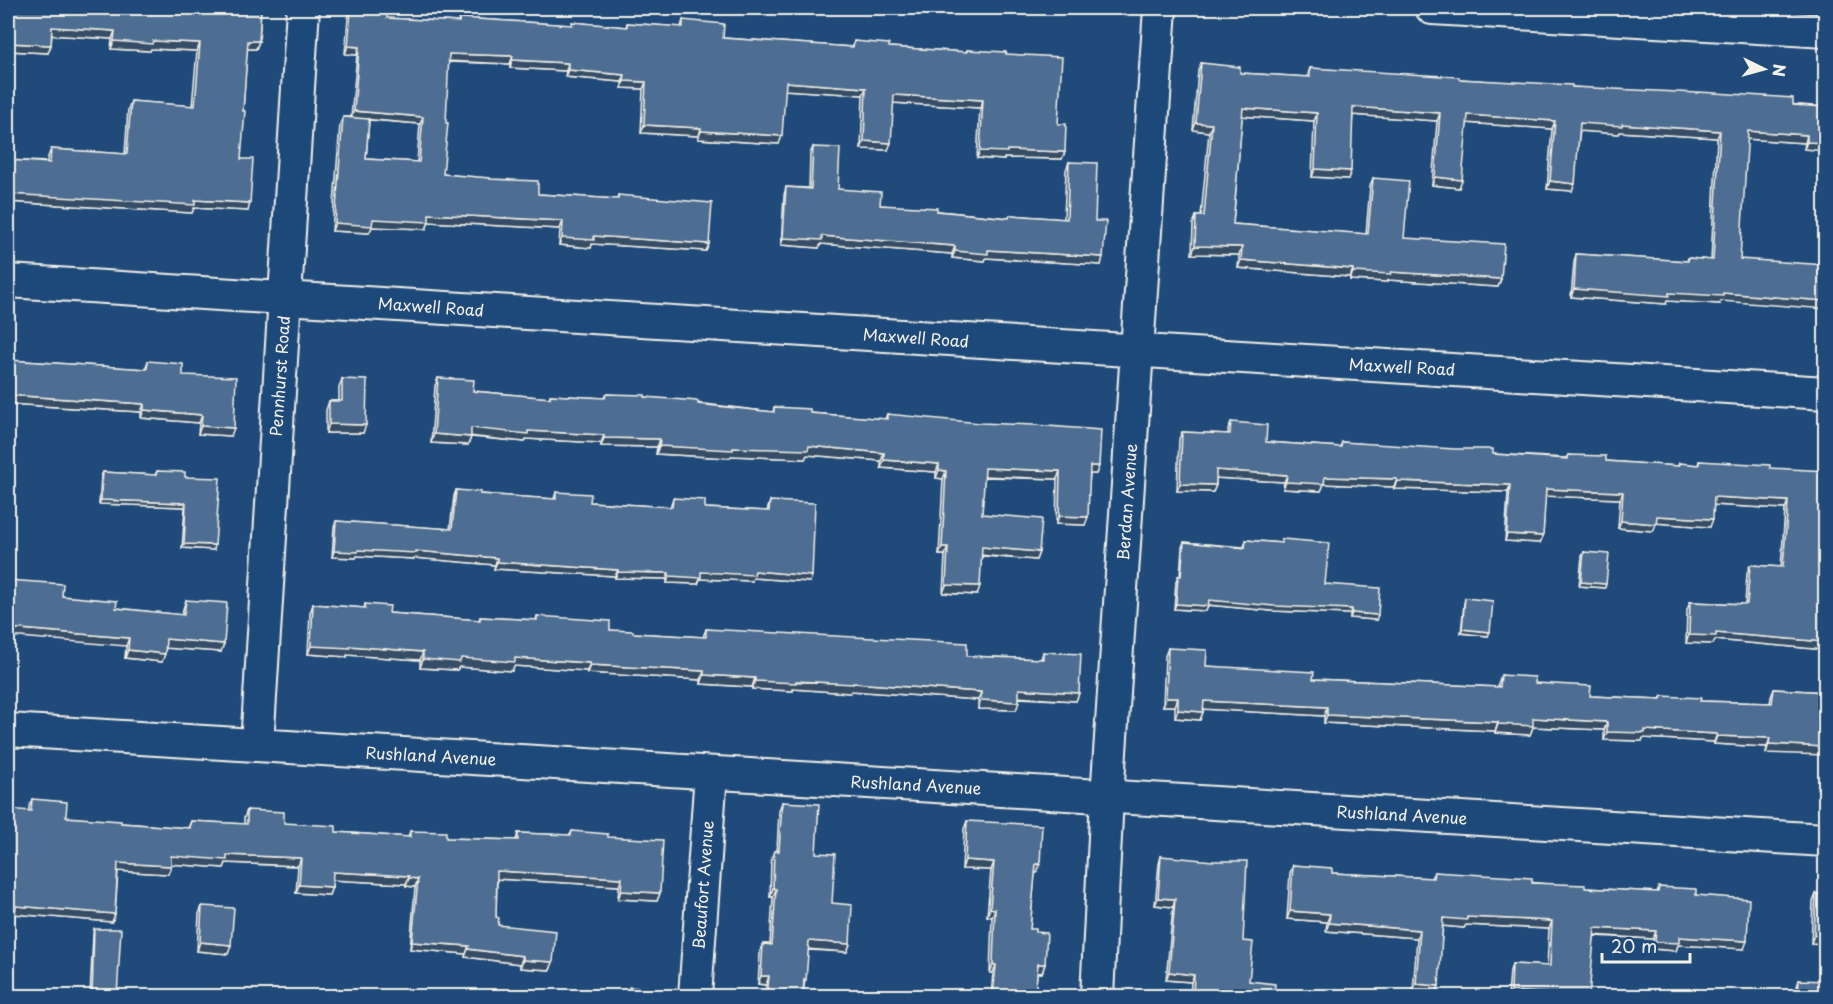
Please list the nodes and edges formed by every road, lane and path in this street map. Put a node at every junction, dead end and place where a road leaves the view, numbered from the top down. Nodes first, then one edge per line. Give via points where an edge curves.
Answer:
1 (303, 8) edge
2 (1160, 8) edge
3 (1432, 8) edge
4 (1826, 31) edge
5 (8, 281) edge
6 (285, 298) junction
7 (1138, 352) junction
8 (1826, 393) edge
9 (8, 730) edge
10 (257, 745) junction
11 (711, 773) junction
12 (1107, 797) junction
13 (1826, 840) edge
14 (695, 996) edge
15 (1097, 996) edge

1 - 6 street, Pennhurst Road
2 - 7 street, Berdan Avenue
3 - 4 street
5 - 6 street, Maxwell Road
6 - 7 street, Maxwell Road
6 - 10 street, Pennhurst Road
7 - 8 street, Maxwell Road
7 - 12 street, Berdan Avenue
9 - 10 street, Rushland Avenue
10 - 11 street, Rushland Avenue
11 - 12 street, Rushland Avenue
11 - 14 street, Beaufort Avenue
12 - 13 street, Rushland Avenue
12 - 15 street, Berdan Avenue

